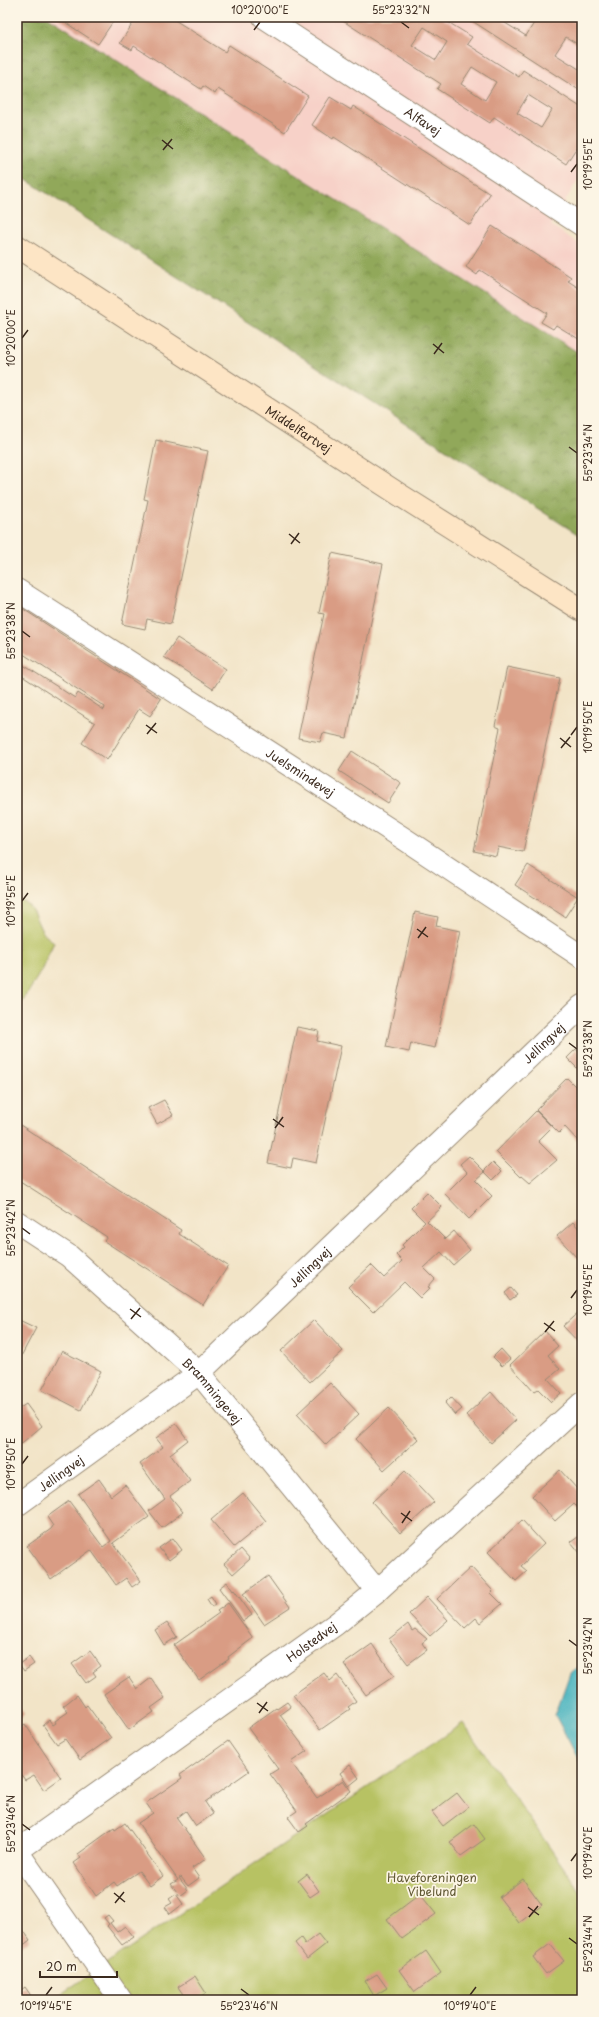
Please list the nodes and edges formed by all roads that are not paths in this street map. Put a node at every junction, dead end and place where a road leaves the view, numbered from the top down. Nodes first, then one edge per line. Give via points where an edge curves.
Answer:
1 (264, 17) edge
2 (582, 225) edge
3 (17, 246) edge
4 (17, 590) edge
5 (582, 610) edge
6 (582, 958) edge
7 (582, 1006) edge
8 (17, 1222) edge
9 (199, 1374) junction
10 (582, 1403) edge
11 (17, 1505) edge
12 (377, 1591) junction
13 (17, 1851) edge
14 (121, 2000) edge

1 - 2 street, Alfavej
3 - 5 main road, Middelfartvej
4 - 6 street, Juelsmindevej via 406,840
7 - 9 street, Jellingvej
8 - 9 street, Brammingevej via 69,1256
9 - 11 street, Jellingvej
9 - 12 street, Brammingevej
10 - 12 street, Holstedvej
12 - 13 street, Holstedvej via 336,1624
13 - 14 street

